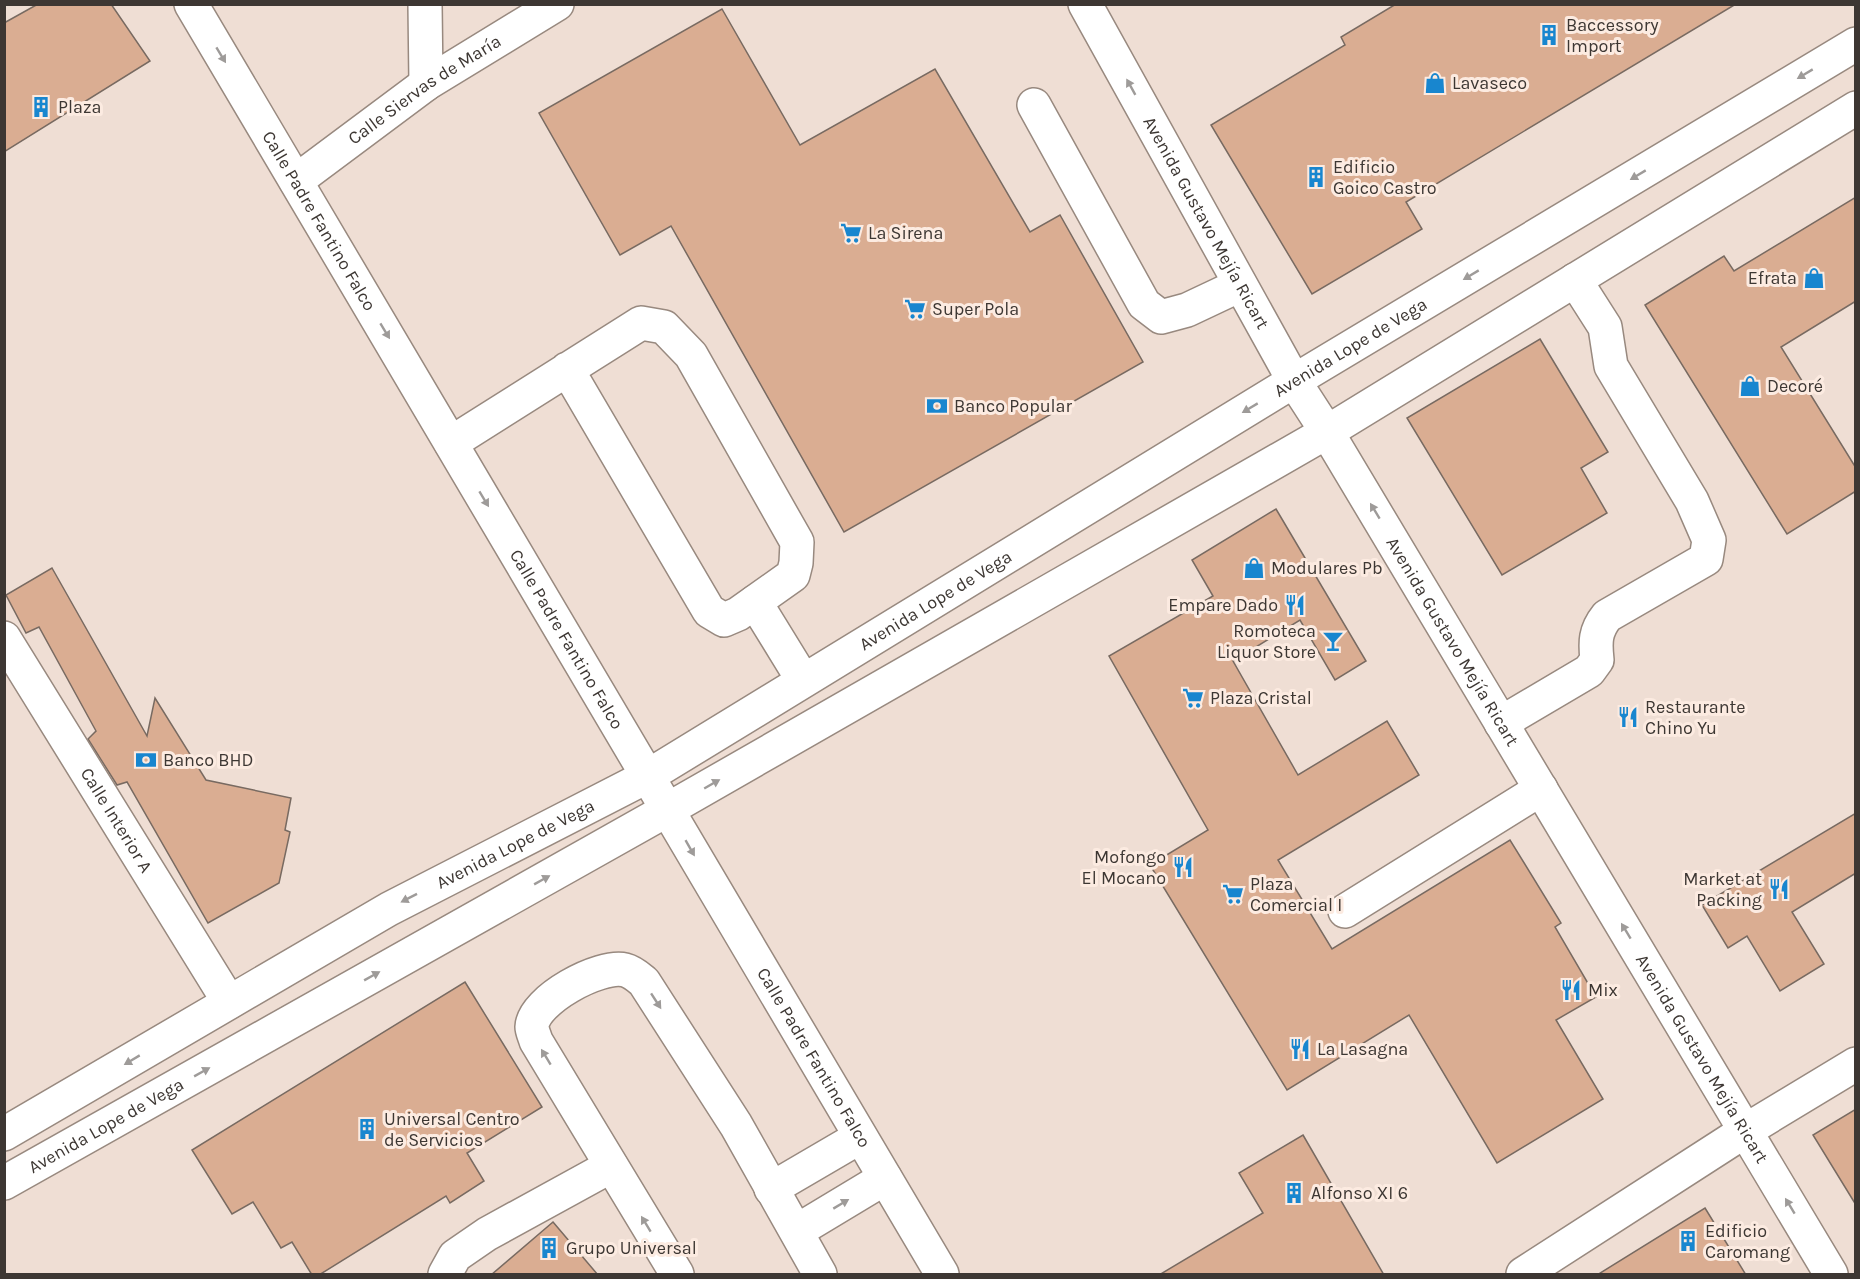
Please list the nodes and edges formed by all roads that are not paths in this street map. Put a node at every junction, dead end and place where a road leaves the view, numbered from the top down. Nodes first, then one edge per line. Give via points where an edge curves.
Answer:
1 (191, 4) edge
2 (425, 4) edge
3 (557, 4) edge
4 (1085, 4) edge
5 (1856, 44) edge
6 (426, 84) junction
7 (1034, 105) dead end
8 (1856, 108) edge
9 (296, 181) junction
10 (1575, 280) junction
11 (1240, 285) junction
12 (567, 369) junction
13 (1294, 381) junction
14 (1327, 432) junction
15 (450, 442) junction
16 (755, 602) junction
17 (4, 638) edge
18 (803, 680) junction
19 (1501, 723) junction
20 (648, 776) junction
21 (1541, 789) junction
22 (667, 810) junction
23 (1345, 911) dead end
24 (229, 1002) junction
25 (1856, 1064) edge
26 (1745, 1131) junction
27 (4, 1134) edge
28 (860, 1137) junction
29 (611, 1166) junction
30 (885, 1178) junction
31 (4, 1183) edge
32 (771, 1189) junction
33 (796, 1231) junction
34 (445, 1275) edge
35 (677, 1275) edge
36 (820, 1275) edge
37 (942, 1275) edge
38 (1523, 1275) edge
39 (1831, 1275) edge

1 -> 9 main road, Calle Padre Fantino Falco
2 - 6 main road
3 - 6 main road, Calle Siervas de María
11 -> 4 main road, Avenida Gustavo Mejía Ricart
5 -> 13 main road, Avenida Lope de Vega
6 - 9 main road, Calle Siervas de María
7 - 11 main road via 1144,304 1161,317 1187,310
8 - 10 main road, Avenida Lope de Vega
9 -> 15 main road, Calle Padre Fantino Falco
10 - 14 main road, Avenida Lope de Vega
10 - 19 main road via 1605,327 1611,366 1692,501 1709,540 1708,550 1706,559 1607,616 1598,627 1597,660 1589,671
11 - 13 main road, Avenida Gustavo Mejía Ricart
12 - 15 main road
12 - 16 main road via 709,611 724,620
12 - 16 main road via 640,323 664,327 691,356 797,542 793,575
13 - 14 main road, Avenida Gustavo Mejía Ricart
13 -> 18 main road, Avenida Lope de Vega
19 -> 14 main road, Avenida Gustavo Mejía Ricart
22 -> 14 main road, Avenida Lope de Vega
15 -> 20 main road, Calle Padre Fantino Falco
16 - 18 main road
17 - 24 main road, Calle Interior A
18 - 20 main road, Avenida Lope de Vega
19 - 21 main road, Avenida Gustavo Mejía Ricart
20 - 22 main road, Calle Padre Fantino Falco
20 -> 24 main road, Avenida Lope de Vega via 389,909
21 - 23 main road
26 -> 21 main road, Avenida Gustavo Mejía Ricart
22 -> 28 main road, Calle Padre Fantino Falco
31 -> 22 main road, Avenida Lope de Vega
24 -> 27 main road, Avenida Lope de Vega
25 - 26 main road
26 - 38 main road
39 -> 26 main road, Avenida Gustavo Mejía Ricart
28 - 30 main road, Calle Padre Fantino Falco
28 - 32 main road
29 -> 32 main road via 536,1041 532,1027 544,1005 581,978 622,969 644,982 736,1125
29 - 34 main road via 487,1234 455,1256
35 -> 29 main road
33 -> 30 main road
30 - 37 main road, Calle Padre Fantino Falco
32 - 33 main road
33 - 36 main road

